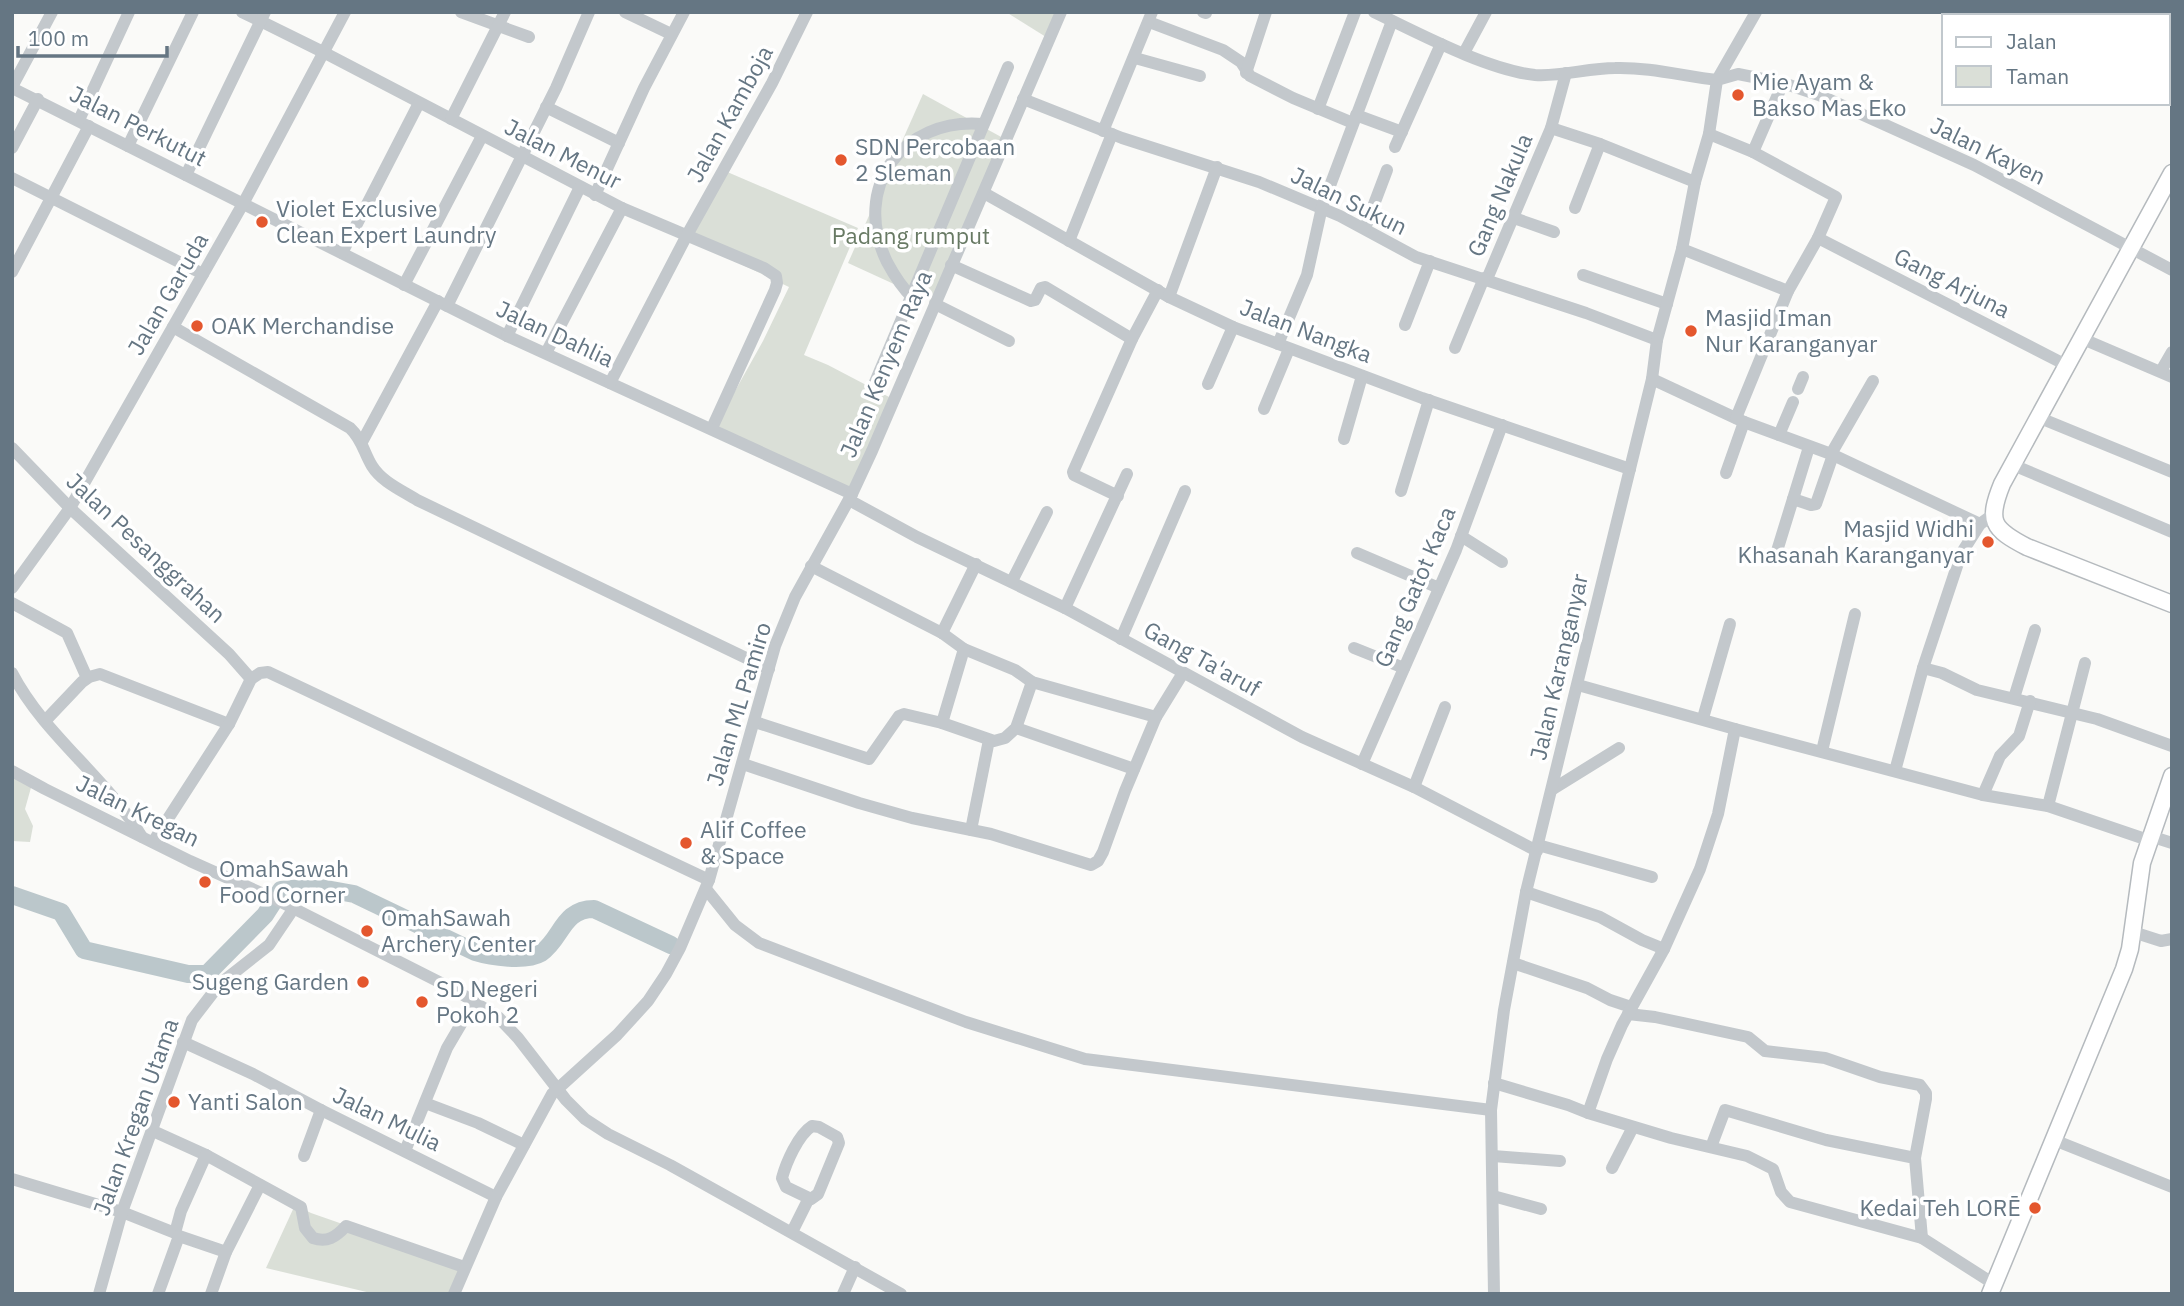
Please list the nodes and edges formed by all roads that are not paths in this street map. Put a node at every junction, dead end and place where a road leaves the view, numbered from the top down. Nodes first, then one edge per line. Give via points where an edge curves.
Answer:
1 (52, 12) edge
2 (129, 12) edge
3 (193, 12) edge
4 (242, 12) edge
5 (461, 12) edge
6 (505, 12) edge
7 (589, 12) edge
8 (625, 12) edge
9 (684, 12) edge
10 (807, 12) edge
11 (1061, 12) edge
12 (1266, 12) edge
13 (1355, 12) edge
14 (1374, 12) edge
15 (1486, 12) edge
16 (1756, 12) edge
17 (339, 14) edge
18 (262, 17) edge
19 (1150, 17) edge
20 (1392, 21) junction
21 (498, 26) junction
22 (671, 34) junction
23 (529, 37) dead end
24 (1441, 44) junction
25 (323, 52) junction
26 (1464, 53) junction
27 (1135, 58) junction
28 (1008, 67) dead end
29 (1246, 73) junction
30 (1566, 73) junction
31 (1200, 76) dead end
32 (1717, 80) junction
33 (1783, 83) junction
34 (12, 87) edge
35 (38, 99) junction
36 (1023, 99) junction
37 (419, 103) junction
38 (546, 107) junction
39 (1318, 109) junction
40 (451, 119) junction
41 (1354, 119) junction
42 (84, 123) junction
43 (983, 124) junction
44 (1551, 128) junction
45 (1402, 132) junction
46 (1108, 133) junction
47 (1709, 134) junction
48 (482, 136) junction
49 (975, 143) junction
50 (619, 144) junction
51 (1600, 144) junction
52 (128, 146) junction
53 (1395, 147) dead end
54 (12, 148) edge
55 (1753, 152) junction
56 (1000, 153) junction
57 (522, 158) junction
58 (1217, 167) junction
59 (1387, 170) dead end
60 (2172, 173) edge
61 (186, 175) junction
62 (12, 177) edge
63 (1695, 182) junction
64 (580, 187) junction
65 (984, 193) junction
66 (595, 195) junction
67 (51, 198) junction
68 (244, 202) junction
69 (1322, 207) junction
70 (622, 208) junction
71 (1575, 208) dead end
72 (1514, 218) junction
73 (1365, 228) junction
74 (1554, 232) dead end
75 (687, 235) junction
76 (1818, 238) junction
77 (1069, 242) junction
78 (2131, 247) junction
79 (1682, 249) junction
80 (342, 253) junction
81 (1430, 261) junction
82 (925, 266) junction
83 (949, 270) junction
84 (2172, 270) edge
85 (12, 272) edge
86 (203, 274) junction
87 (1583, 275) dead end
88 (1485, 279) junction
89 (404, 285) junction
90 (1788, 291) junction
91 (1163, 294) junction
92 (912, 297) junction
93 (443, 304) junction
94 (935, 304) junction
95 (1667, 304) junction
96 (1405, 325) dead end
97 (173, 327) junction
98 (1233, 327) junction
99 (508, 335) junction
100 (1132, 339) junction
101 (2083, 339) junction
102 (1657, 340) junction
103 (1009, 341) dead end
104 (1284, 347) junction
105 (1455, 348) dead end
106 (2172, 352) edge
107 (546, 353) junction
108 (2068, 366) junction
109 (2166, 374) edge
110 (1362, 376) junction
111 (1652, 379) junction
112 (1873, 381) dead end
113 (610, 383) junction
114 (1208, 384) dead end
115 (870, 394) dead end
116 (1429, 400) junction
117 (1793, 402) dead end
118 (1264, 409) dead end
119 (2040, 418) junction
120 (1740, 420) junction
121 (1502, 425) junction
122 (712, 428) junction
123 (1779, 435) junction
124 (1345, 439) dead end
125 (362, 442) junction
126 (1809, 447) junction
127 (12, 448) edge
128 (1832, 455) junction
129 (2013, 465) junction
130 (1630, 469) junction
131 (2172, 472) edge
132 (1726, 473) dead end
133 (1127, 474) dead end
134 (1185, 491) dead end
135 (1401, 491) dead end
136 (1118, 496) junction
137 (851, 497) junction
138 (1793, 499) junction
139 (70, 508) junction
140 (1047, 512) dead end
141 (1994, 514) junction
142 (1980, 524) junction
143 (2172, 532) edge
144 (1461, 536) junction
145 (1777, 551) dead end
146 (1357, 553) dead end
147 (1502, 562) dead end
148 (976, 564) junction
149 (811, 566) junction
150 (1012, 581) junction
151 (12, 588) edge
152 (1439, 588) junction
153 (12, 603) edge
154 (2172, 604) edge
155 (1065, 608) junction
156 (1855, 614) dead end
157 (1730, 624) dead end
158 (2035, 630) dead end
159 (942, 633) junction
160 (1121, 639) junction
161 (1354, 648) dead end
162 (964, 649) junction
163 (2085, 663) dead end
164 (1404, 668) junction
165 (1923, 668) junction
166 (769, 669) junction
167 (12, 673) edge
168 (1183, 673) junction
169 (87, 678) junction
170 (251, 679) junction
171 (1032, 682) junction
172 (1578, 685) junction
173 (2014, 698) junction
174 (2030, 701) junction
175 (1445, 707) dead end
176 (2071, 713) junction
177 (1156, 717) junction
178 (1703, 718) junction
179 (45, 721) junction
180 (755, 722) junction
181 (942, 723) junction
182 (229, 724) junction
183 (1016, 728) junction
184 (1735, 729) junction
185 (989, 740) junction
186 (2172, 746) edge
187 (1619, 748) dead end
188 (1822, 751) junction
189 (743, 764) junction
190 (1362, 764) junction
191 (1134, 769) junction
192 (12, 771) edge
193 (1895, 771) junction
194 (2172, 776) edge
195 (1414, 787) junction
196 (1553, 789) junction
197 (1983, 795) junction
198 (2048, 806) junction
199 (971, 830) junction
200 (2149, 838) junction
201 (148, 840) junction
202 (2172, 843) edge
203 (1538, 848) junction
204 (1652, 877) dead end
205 (708, 884) junction
206 (1526, 892) junction
207 (294, 908) junction
208 (2133, 932) junction
209 (2172, 939) edge
210 (1664, 949) junction
211 (1513, 964) junction
212 (474, 1002) junction
213 (1630, 1011) junction
214 (183, 1042) junction
215 (1493, 1083) junction
216 (558, 1089) junction
217 (425, 1103) junction
218 (321, 1110) junction
219 (1491, 1111) junction
220 (1588, 1114) junction
221 (1633, 1126) junction
222 (153, 1131) junction
223 (2054, 1140) junction
224 (524, 1145) junction
225 (1711, 1147) junction
226 (405, 1151) junction
227 (205, 1155) junction
228 (304, 1156) dead end
229 (1493, 1156) junction
230 (1915, 1158) junction
231 (1560, 1161) dead end
232 (1612, 1168) dead end
233 (12, 1179) edge
234 (260, 1185) junction
235 (2172, 1186) edge
236 (1493, 1196) junction
237 (496, 1197) junction
238 (809, 1198) junction
239 (1541, 1209) dead end
240 (122, 1212) junction
241 (792, 1232) junction
242 (1922, 1238) junction
243 (226, 1252) junction
244 (464, 1267) junction
245 (855, 1267) junction
246 (1992, 1289) edge
247 (99, 1294) edge
248 (158, 1294) edge
249 (211, 1294) edge
250 (454, 1294) edge
251 (843, 1294) edge
252 (901, 1294) edge
253 (1493, 1294) edge

1 - 34 street
2 - 42 street
3 - 52 street
4 - 18 street, Jalan Menur
5 - 21 street
6 - 21 street
7 - 38 street
8 - 22 street
9 - 22 street
10 - 75 street, Jalan Kamboja
11 - 36 street, Jalan Kenyem Raya
12 - 29 street
13 - 39 street
14 - 20 street
15 - 26 street
16 - 32 street
17 - 25 street, Jalan Garuda
18 - 25 street, Jalan Menur
18 - 61 street
19 - 27 street
19 - 29 street via 1223,50 1241,62
20 - 24 street
20 - 41 street
21 - 23 street
21 - 40 street
22 - 50 street
24 - 26 street
24 - 45 street
25 - 37 street, Jalan Menur
25 - 68 street, Jalan Garuda
26 - 30 street via 1524,73
27 - 31 street
27 - 46 street
28 - 43 street
29 - 39 street
30 - 32 street via 1627,68
30 - 44 street, Gang Nakula
32 - 33 street, Jalan Kayen via 1738,74
32 - 47 street, Jalan Karanganyar
33 - 55 street
33 - 78 street, Jalan Kayen via 1974,165
34 - 35 street, Jalan Perkutut
35 - 42 street, Jalan Perkutut
35 - 54 street
36 - 46 street, Jalan Sukun
36 - 56 street, Jalan Kenyem Raya
37 - 40 street, Jalan Menur
37 - 80 street
38 - 50 street
38 - 57 street
39 - 41 street
40 - 48 street, Jalan Menur
41 - 45 street
41 - 69 street
42 - 52 street, Jalan Perkutut
42 - 67 street
43 - 49 street
43 - 92 street via 956,124 926,133 894,158 883,174 873,214 879,243 894,277
44 - 51 street, Gang Nakula
44 - 72 street, Gang Nakula
45 - 53 street
46 - 58 street, Jalan Sukun
46 - 77 street
47 - 55 street
47 - 63 street, Jalan Karanganyar
48 - 57 street, Jalan Menur
48 - 89 street
49 - 56 street
49 - 82 street
50 - 66 street
51 - 63 street, Gang Nakula
51 - 71 street
52 - 61 street, Jalan Perkutut
55 - 76 street via 1836,197
56 - 65 street, Jalan Kenyem Raya
57 - 64 street, Jalan Menur
57 - 93 street
58 - 69 street, Jalan Sukun
58 - 91 street
59 - 73 street
60 - 78 main road
61 - 68 street, Jalan Perkutut
62 - 67 street
63 - 79 street, Jalan Karanganyar
64 - 66 street, Jalan Menur
64 - 99 street
65 - 77 street, Jalan Nangka
65 - 83 street, Jalan Kenyem Raya
66 - 70 street, Jalan Menur
67 - 85 street
67 - 86 street
68 - 80 street, Jalan Dahlia
68 - 86 street, Jalan Garuda
69 - 73 street, Jalan Sukun
69 - 104 street
70 - 75 street, Jalan Menur
70 - 107 street
72 - 74 street
72 - 88 street, Gang Nakula
73 - 81 street, Jalan Sukun
75 - 113 street, Jalan Kamboja
75 - 122 street, Jalan Menur via 778,279
76 - 90 street
76 - 108 street, Gang Arjuna
77 - 91 street, Jalan Nangka
78 - 84 street, Jalan Kayen
78 - 101 main road
79 - 90 street
79 - 95 street, Jalan Karanganyar
80 - 89 street, Jalan Dahlia
81 - 88 street, Jalan Sukun
81 - 96 street
82 - 83 street
82 - 92 street
83 - 94 street, Jalan Kenyem Raya
83 - 100 street via 1031,301 1045,287
86 - 97 street, Jalan Garuda
87 - 95 street
88 - 102 street, Jalan Sukun
88 - 105 street, Gang Nakula
89 - 93 street, Jalan Dahlia
90 - 120 street
91 - 98 street, Jalan Nangka
91 - 100 street
92 - 115 street
93 - 99 street, Jalan Dahlia
93 - 125 street
94 - 103 street
94 - 137 street, Jalan Kenyem Raya
95 - 102 street, Jalan Karanganyar
97 - 125 street via 350,428
97 - 139 street, Jalan Garuda
98 - 104 street, Jalan Nangka
98 - 114 street
99 - 107 street, Jalan Dahlia
100 - 136 street via 1073,472
101 - 108 main road
101 - 109 street
102 - 111 street, Jalan Karanganyar
104 - 110 street, Jalan Nangka
104 - 118 street
106 - 109 street
107 - 113 street, Jalan Dahlia
108 - 119 main road
110 - 116 street, Jalan Nangka
110 - 124 street
111 - 120 street
111 - 130 street, Jalan Karanganyar
112 - 128 street
113 - 122 street, Jalan Dahlia
116 - 121 street, Jalan Nangka
116 - 135 street
117 - 123 street
119 - 129 main road
119 - 131 street
120 - 123 street
120 - 132 street
121 - 130 street, Jalan Nangka
121 - 144 street, Gang Gatot Kaca
122 - 137 street, Jalan Dahlia
123 - 126 street
125 - 166 street via 380,477 416,500
126 - 128 street
126 - 138 street
127 - 139 street, Jalan Pesanggrahan
128 - 138 street via 1816,504
128 - 142 street
129 - 141 main road via 1996,499
129 - 143 street
130 - 172 street, Jalan Karanganyar
133 - 136 street
134 - 160 street
136 - 155 street
137 - 148 street, Gang Ta'aruf via 917,537
137 - 149 street, Jalan ML Pamiro
138 - 145 street
139 - 151 street, Jalan Garuda
139 - 170 street, Jalan Pesanggrahan
140 - 150 street
141 - 142 street
141 - 154 main road via 1997,528 2009,538
142 - 165 street via 1961,554
144 - 147 street
144 - 152 street, Gang Gatot Kaca
146 - 152 street
148 - 150 street, Gang Ta'aruf
148 - 159 street
149 - 159 street
149 - 166 street, Jalan ML Pamiro
150 - 155 street, Gang Ta'aruf
152 - 164 street, Gang Gatot Kaca
153 - 169 street via 67,633
155 - 160 street, Gang Ta'aruf
156 - 188 street
157 - 178 street
158 - 173 street
159 - 162 street
160 - 168 street, Gang Ta'aruf
161 - 164 street
162 - 171 street
162 - 181 street
163 - 176 street
164 - 190 street, Gang Gatot Kaca
165 - 173 street via 1977,690
165 - 193 street
166 - 180 street, Jalan ML Pamiro
167 - 179 street
168 - 177 street
168 - 190 street, Gang Ta'aruf
169 - 179 street
169 - 182 street via 103,674
170 - 182 street
170 - 205 street via 268,672
171 - 177 street
171 - 183 street
172 - 178 street
172 - 196 street, Jalan Karanganyar
173 - 174 street
174 - 176 street
174 - 197 street via 2019,736 2000,756
175 - 195 street
176 - 186 street
176 - 198 street
177 - 191 street
178 - 184 street
179 - 201 street
180 - 181 street via 869,760 899,716
180 - 189 street, Jalan ML Pamiro
181 - 185 street
182 - 201 street
183 - 185 street via 1005,738
183 - 191 street
184 - 188 street
184 - 210 street via 1712,832
185 - 199 street
187 - 196 street
188 - 193 street
189 - 199 street via 859,803
189 - 205 street, Jalan ML Pamiro
190 - 195 street, Gang Ta'aruf
191 - 199 street via 1103,852 1093,864
192 - 201 street, Jalan Kregan
193 - 197 street
194 - 200 main road
195 - 203 street, Gang Ta'aruf
196 - 203 street, Jalan Karanganyar
197 - 198 street
198 - 200 street
200 - 202 street
200 - 208 main road
201 - 207 street, Jalan Kregan
203 - 204 street, Gang Ta'aruf
203 - 206 street, Jalan Karanganyar
205 - 216 street, Jalan ML Pamiro via 680,948 648,1000
205 - 219 street via 735,925 759,943 966,1022 1085,1059
206 - 210 street via 1600,917
206 - 211 street, Jalan Karanganyar
207 - 212 street, Jalan Kregan
207 - 214 street, Jalan Kregan Utama via 269,945 212,994 192,1020
208 - 209 street via 2161,941
208 - 223 main road via 2124,969
210 - 213 street
211 - 213 street via 1587,988
211 - 215 street, Jalan Karanganyar
212 - 216 street, Jalan Kregan via 519,1038
212 - 217 street via 447,1048
213 - 220 street
213 - 230 street via 1748,1037 1765,1051 1825,1058 1920,1086 1926,1099
214 - 218 street, Jalan Mulia
214 - 222 street, Jalan Kregan Utama
215 - 219 street, Jalan Karanganyar
215 - 220 street
216 - 224 street, Jalan ML Pamiro
216 - 241 street, Jalan Kregan via 584,1119 607,1134
217 - 224 street
217 - 226 street
218 - 226 street, Jalan Mulia
218 - 228 street
219 - 229 street, Jalan Karanganyar
220 - 221 street
221 - 225 street
221 - 232 street
222 - 227 street
222 - 240 street, Jalan Kregan Utama
223 - 235 street
223 - 246 main road
224 - 237 street, Jalan ML Pamiro
225 - 230 street via 1725,1110 1826,1140
225 - 242 street via 1770,1166 1790,1202
226 - 237 street, Jalan Mulia
227 - 234 street
227 - 240 street via 175,1233
229 - 231 street
229 - 236 street, Jalan Karanganyar
230 - 242 street
233 - 240 street
234 - 243 street
234 - 244 street via 301,1207 305,1228 313,1238 325,1241 346,1226
236 - 239 street
236 - 253 street, Jalan Karanganyar
237 - 244 street, Jalan ML Pamiro
238 - 238 street via 786,1187 782,1178 807,1129 816,1126 837,1137 839,1146 818,1194
238 - 241 street
240 - 247 street, Jalan Kregan Utama
241 - 245 street, Jalan Kregan
242 - 246 street
243 - 248 street via 179,1236
243 - 249 street
244 - 250 street, Jalan ML Pamiro
245 - 251 street
245 - 252 street, Jalan Kregan

